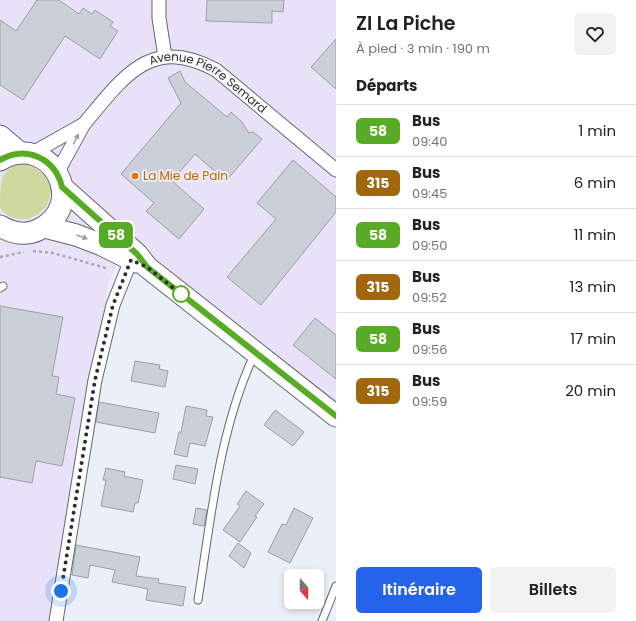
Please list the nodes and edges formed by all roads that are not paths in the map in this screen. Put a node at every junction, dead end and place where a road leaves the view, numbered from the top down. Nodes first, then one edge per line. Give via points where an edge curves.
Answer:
1 (159, 0) edge
2 (165, 57) junction
3 (84, 124) junction
4 (0, 136) edge
5 (26, 153) junction
6 (0, 160) edge
7 (336, 170) edge
8 (60, 180) junction
9 (44, 227) junction
10 (3, 231) edge
11 (134, 267) junction
12 (255, 353) junction
13 (336, 416) edge
14 (336, 586) edge
15 (198, 600) dead end
16 (56, 621) edge
17 (322, 621) edge

1 - 2 street
2 - 3 street, Avenue Pierre Semard via 134,68
2 - 7 street, Avenue Pierre Semard via 200,62 216,70
3 - 5 street, Avenue Pierre Semard
8 -> 3 street, Avenue Pierre Semard
4 - 5 main road
5 - 6 main road
5 - 8 main road via 51,164
8 - 9 main road via 63,196 57,214
8 - 11 main road via 132,249
9 - 10 main road via 33,232
9 -> 11 main road via 102,245
11 - 12 main road
11 - 16 street via 113,305 95,380
12 - 13 main road
12 - 15 lane via 234,404 217,484
14 - 17 lane

